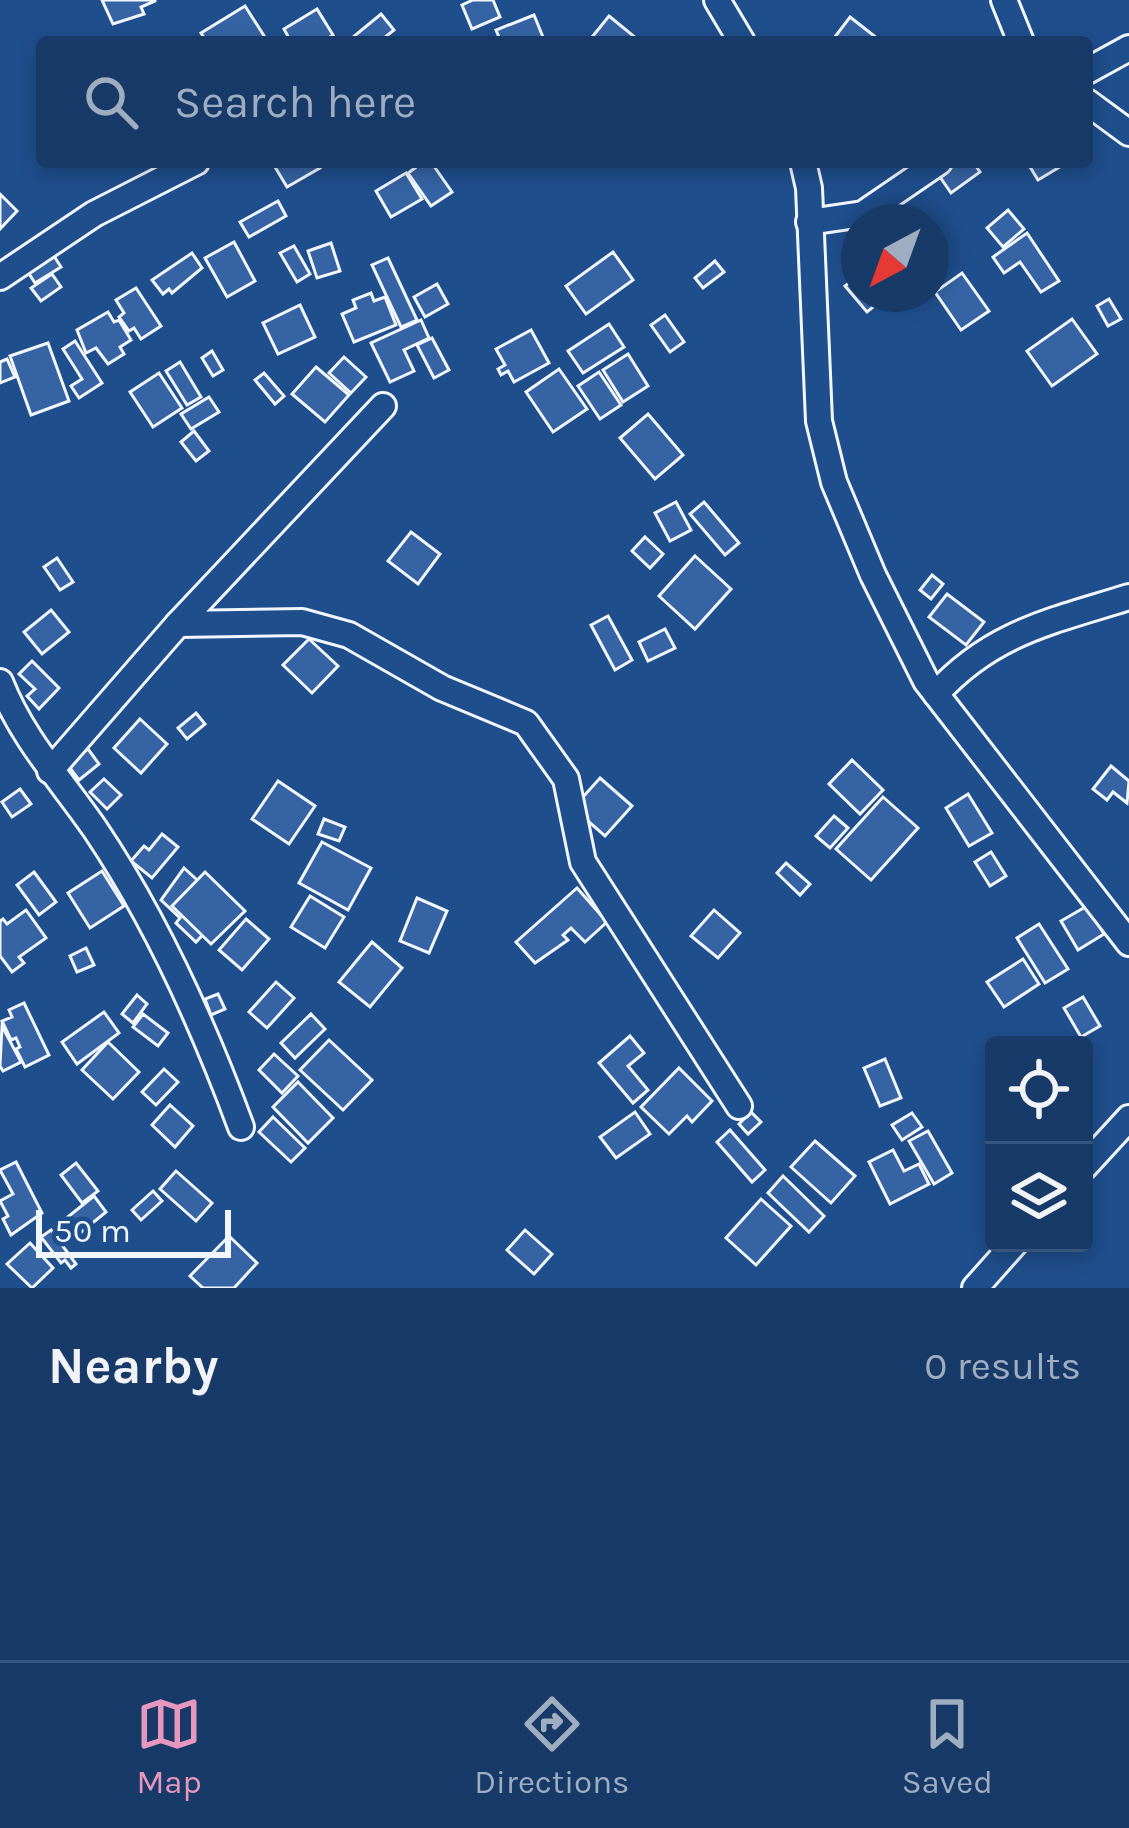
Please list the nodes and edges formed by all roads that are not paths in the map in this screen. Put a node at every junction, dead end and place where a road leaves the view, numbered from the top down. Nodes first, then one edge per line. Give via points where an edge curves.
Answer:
1 (717, 0) edge
2 (1004, 0) edge
3 (738, 36) edge
4 (1019, 36) edge
5 (1129, 48) edge
6 (1093, 68) edge
7 (1093, 106) edge
8 (1129, 133) edge
9 (184, 168) edge
10 (804, 168) edge
11 (930, 168) edge
12 (809, 222) junction
13 (0, 277) edge
14 (383, 406) dead end
15 (1129, 598) edge
16 (178, 624) junction
17 (0, 682) edge
18 (936, 694) junction
19 (50, 771) junction
20 (1129, 943) edge
21 (739, 1106) dead end
22 (1129, 1118) edge
23 (241, 1127) dead end
24 (1093, 1157) edge
25 (1008, 1252) edge
26 (975, 1288) edge

1 - 3 street
2 - 4 street
5 - 6 street
7 - 8 street
9 - 13 street via 94,214
10 - 12 street
11 - 12 street via 863,214
12 - 18 street via 824,453 873,575
14 - 16 street
15 - 18 street via 1030,626 962,666
16 - 19 street
16 - 21 street via 302,622 349,634 442,688 526,723 566,779 583,862
17 - 19 street
18 - 20 street
19 - 23 street via 95,830 199,1018
22 - 24 street
25 - 26 street

